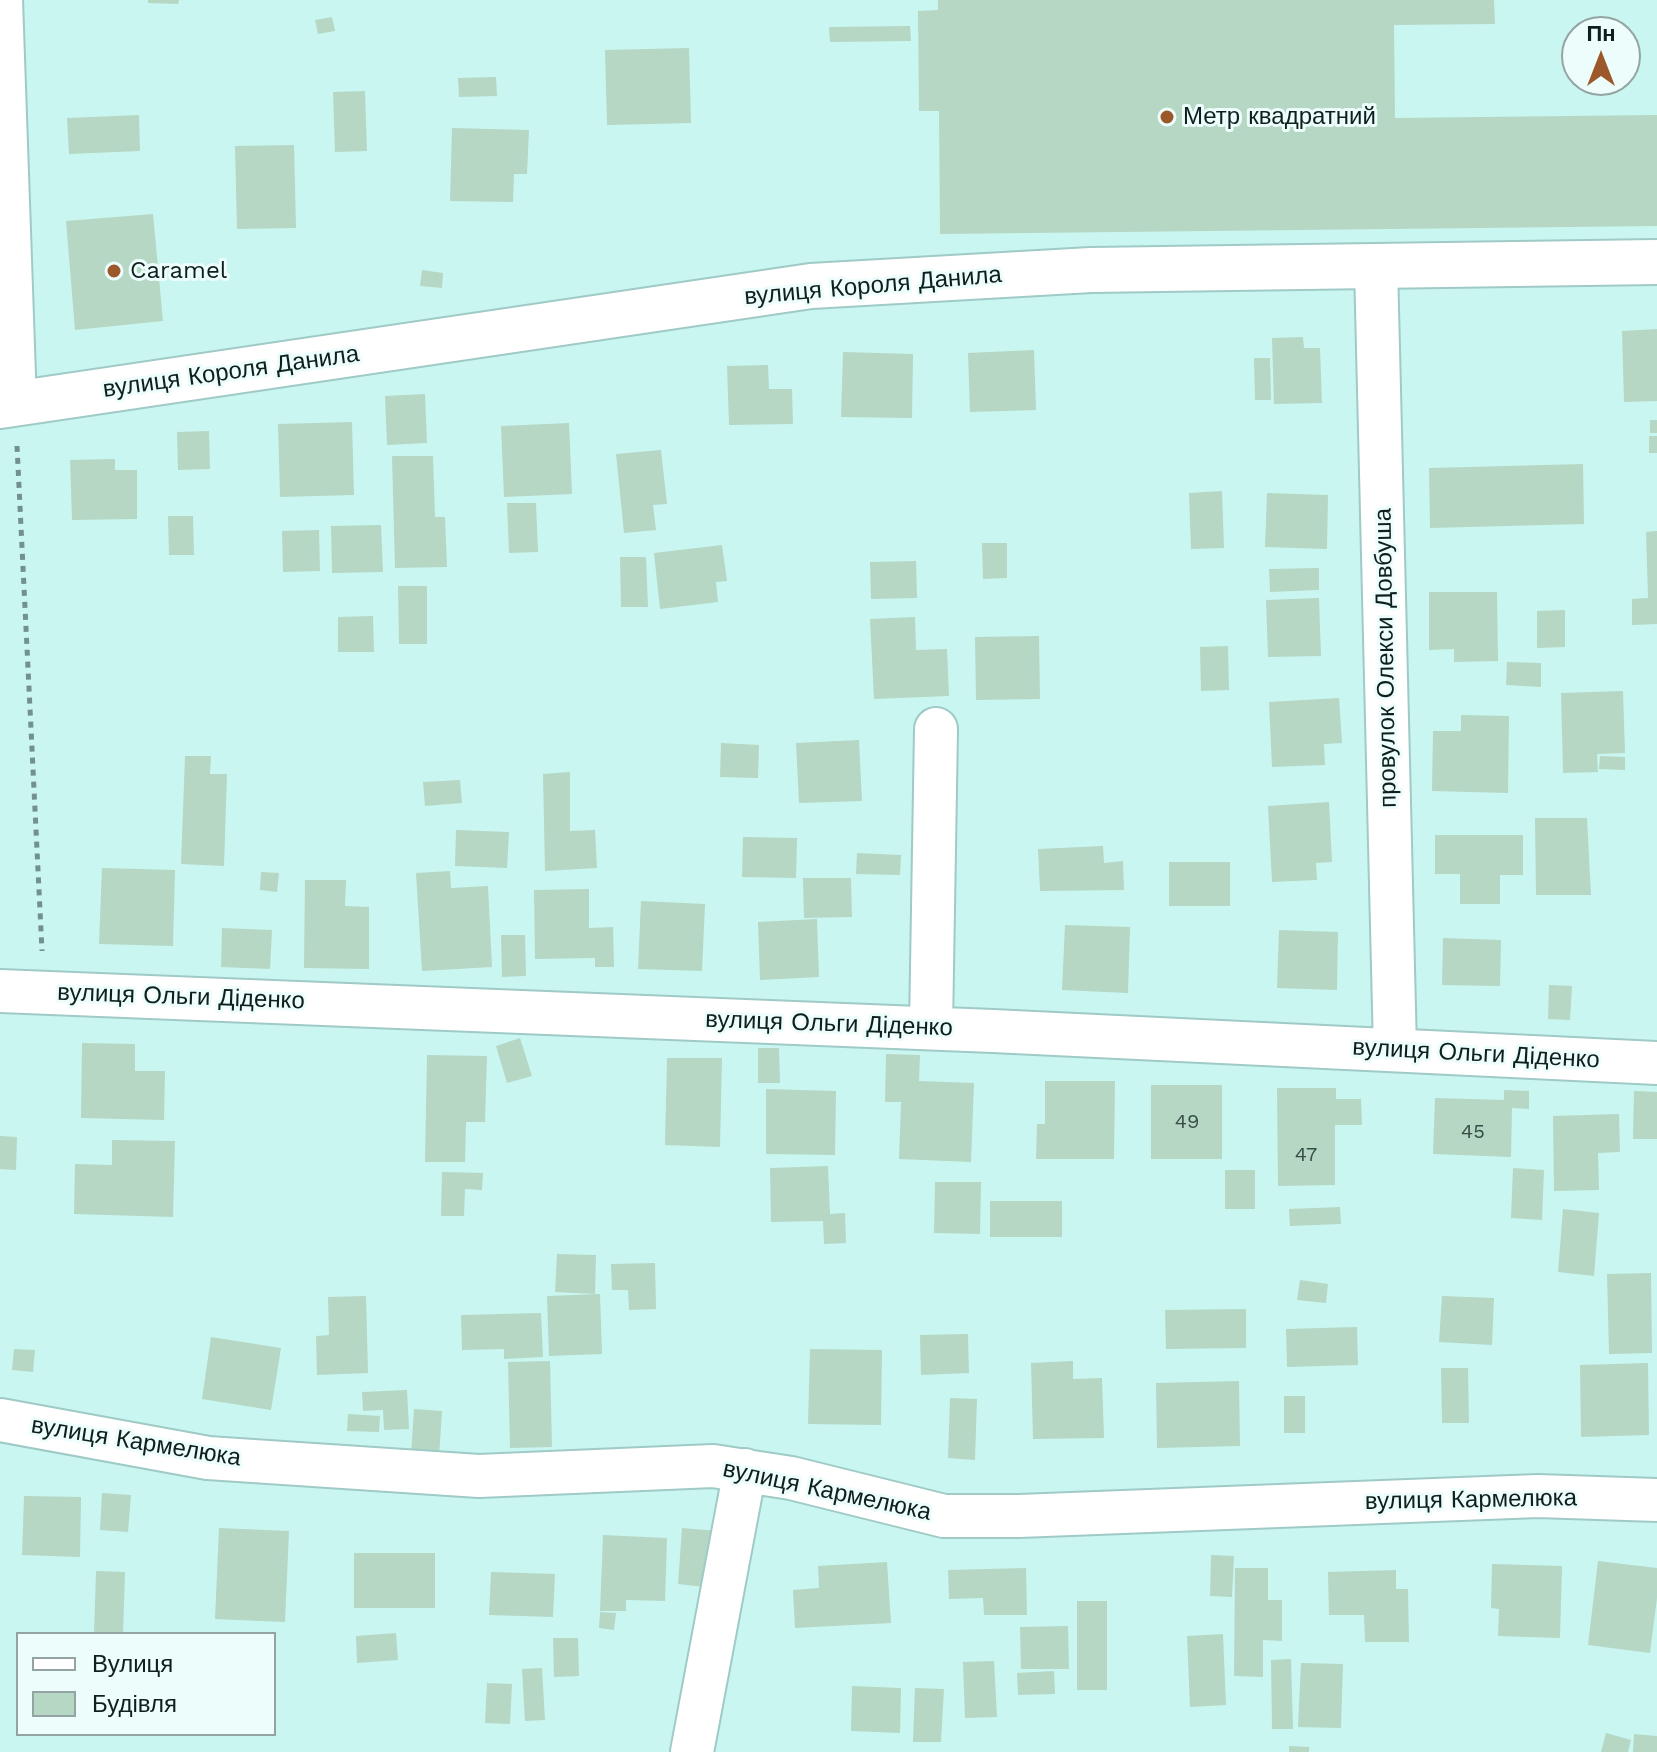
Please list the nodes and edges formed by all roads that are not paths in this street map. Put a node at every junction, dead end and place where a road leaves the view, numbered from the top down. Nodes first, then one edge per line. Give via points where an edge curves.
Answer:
1 (1, 0) edge
2 (1657, 262) edge
3 (1376, 266) junction
4 (8, 405) edge
5 (936, 729) dead end
6 (0, 991) edge
7 (931, 1028) junction
8 (1395, 1050) junction
9 (1657, 1063) edge
10 (0, 1420) edge
11 (745, 1470) junction
12 (1657, 1500) edge
13 (692, 1752) edge

1 - 4 street
2 - 3 main road, вулиця Короля Данила
3 - 4 main road, вулиця Короля Данила via 1091,270 811,286
3 - 8 street, провулок Олекси Довбуша
5 - 7 street
6 - 7 street, вулиця Ольги Діденко
7 - 8 street, вулиця Ольги Діденко
8 - 9 street, вулиця Ольги Діденко
10 - 11 street, вулиця Кармелюка via 224,1459 479,1476 713,1466
11 - 12 street, вулиця Кармелюка via 944,1516 1538,1496
11 - 13 street

